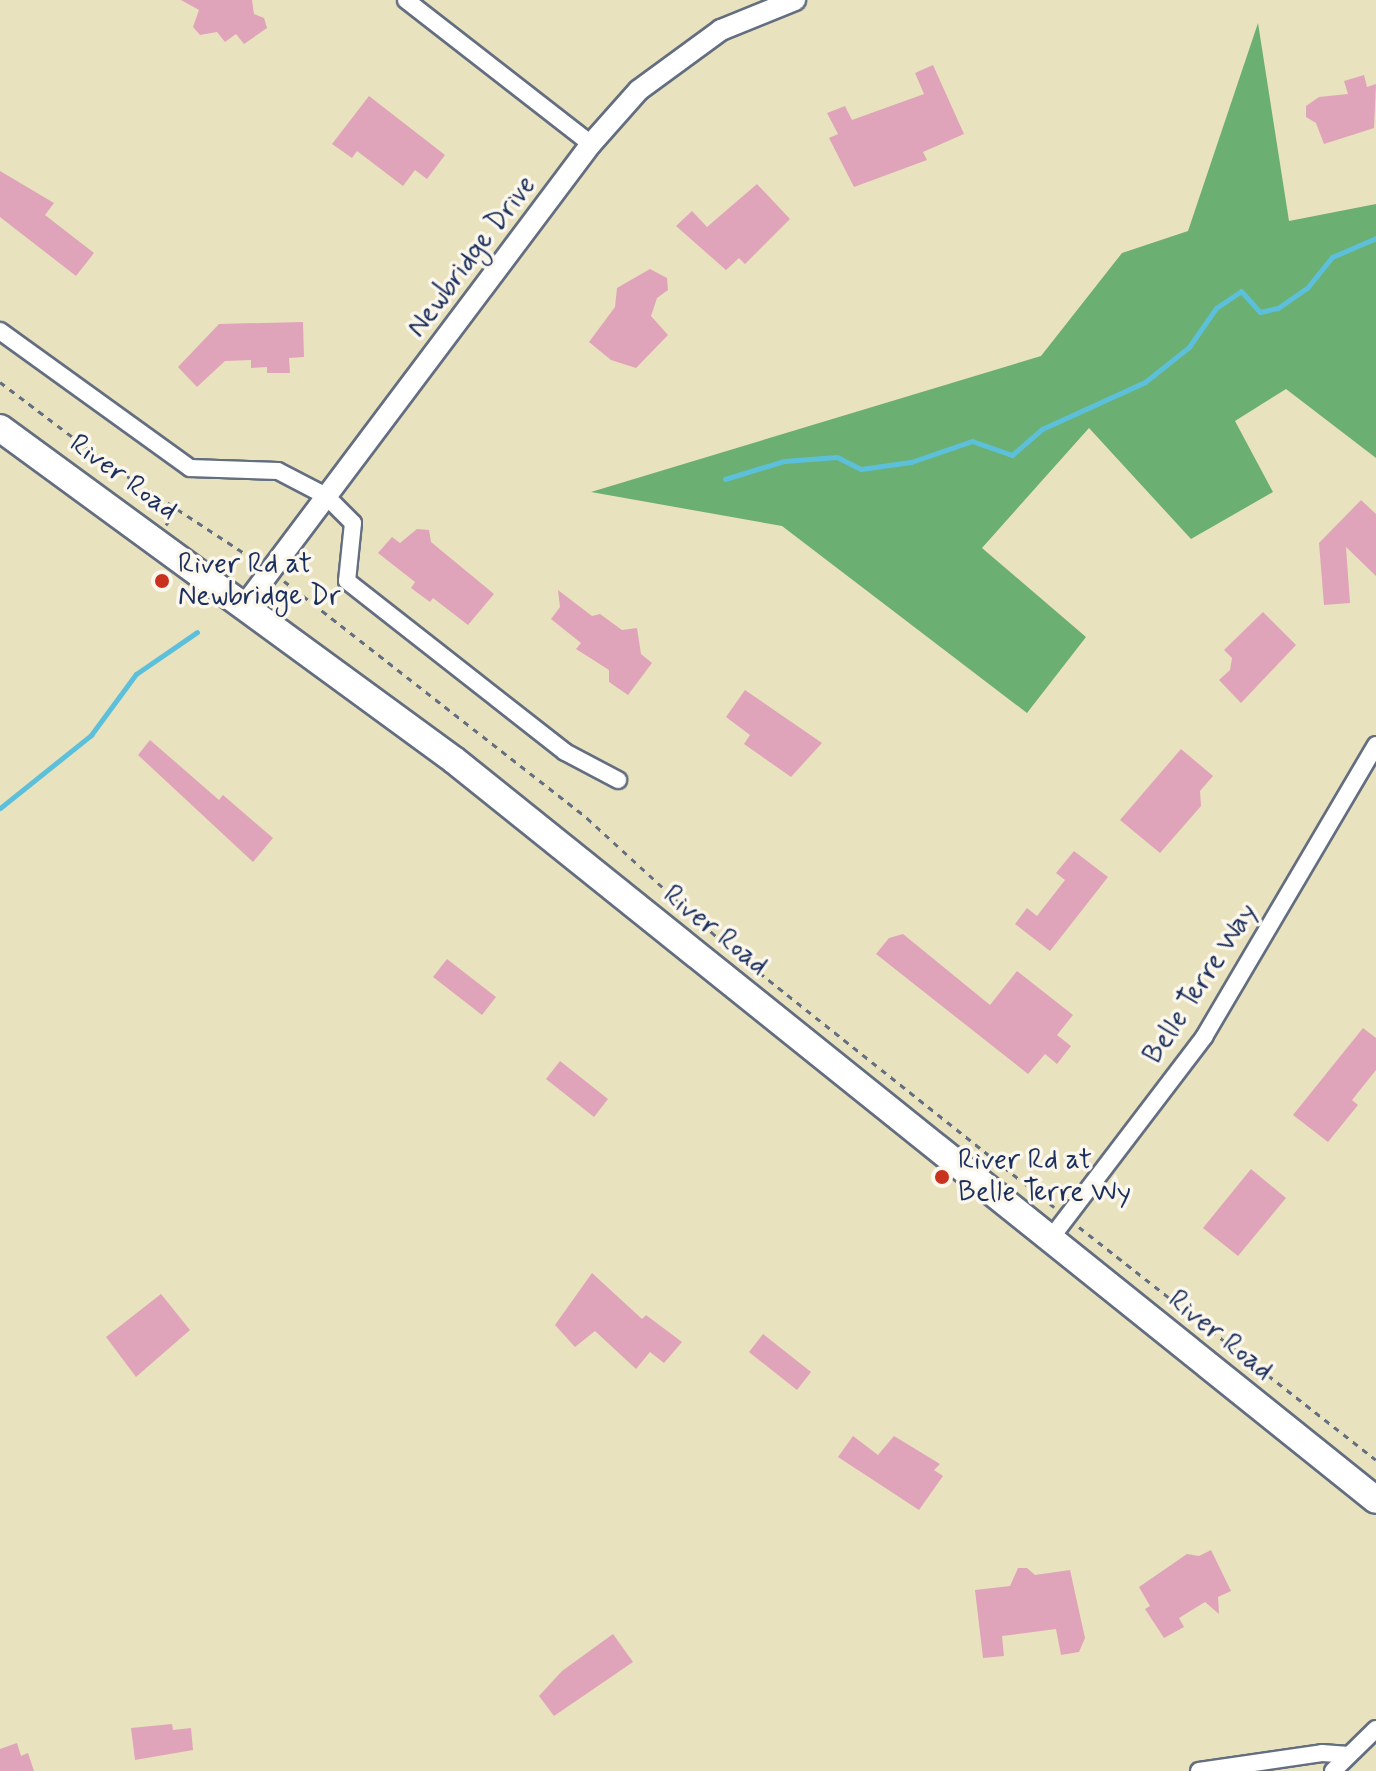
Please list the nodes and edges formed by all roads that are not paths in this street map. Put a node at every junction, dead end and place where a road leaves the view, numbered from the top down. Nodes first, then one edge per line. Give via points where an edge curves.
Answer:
1 (406, 0) edge
2 (795, 0) edge
3 (591, 144) junction
4 (0, 331) edge
5 (0, 428) edge
6 (326, 496) junction
7 (244, 606) junction
8 (1376, 745) edge
9 (618, 780) dead end
10 (1051, 1238) junction
11 (1376, 1500) edge
12 (1376, 1729) edge
13 (1349, 1755) junction
14 (1199, 1771) edge
15 (1333, 1771) edge

1 - 3 street
2 - 3 street, Newbridge Drive via 721,30 639,90
3 - 6 street, Newbridge Drive
4 - 6 street, River Road via 190,468 278,471
5 - 7 main road, River Road
6 - 7 street, Newbridge Drive
6 - 9 street, River Road via 353,523 347,581 565,752
7 - 10 main road, River Road via 454,760 885,1111
8 - 10 street, Belle Terre Way via 1204,1037
10 - 11 main road, River Road
12 - 13 street
13 - 14 street via 1322,1753
13 - 15 street

